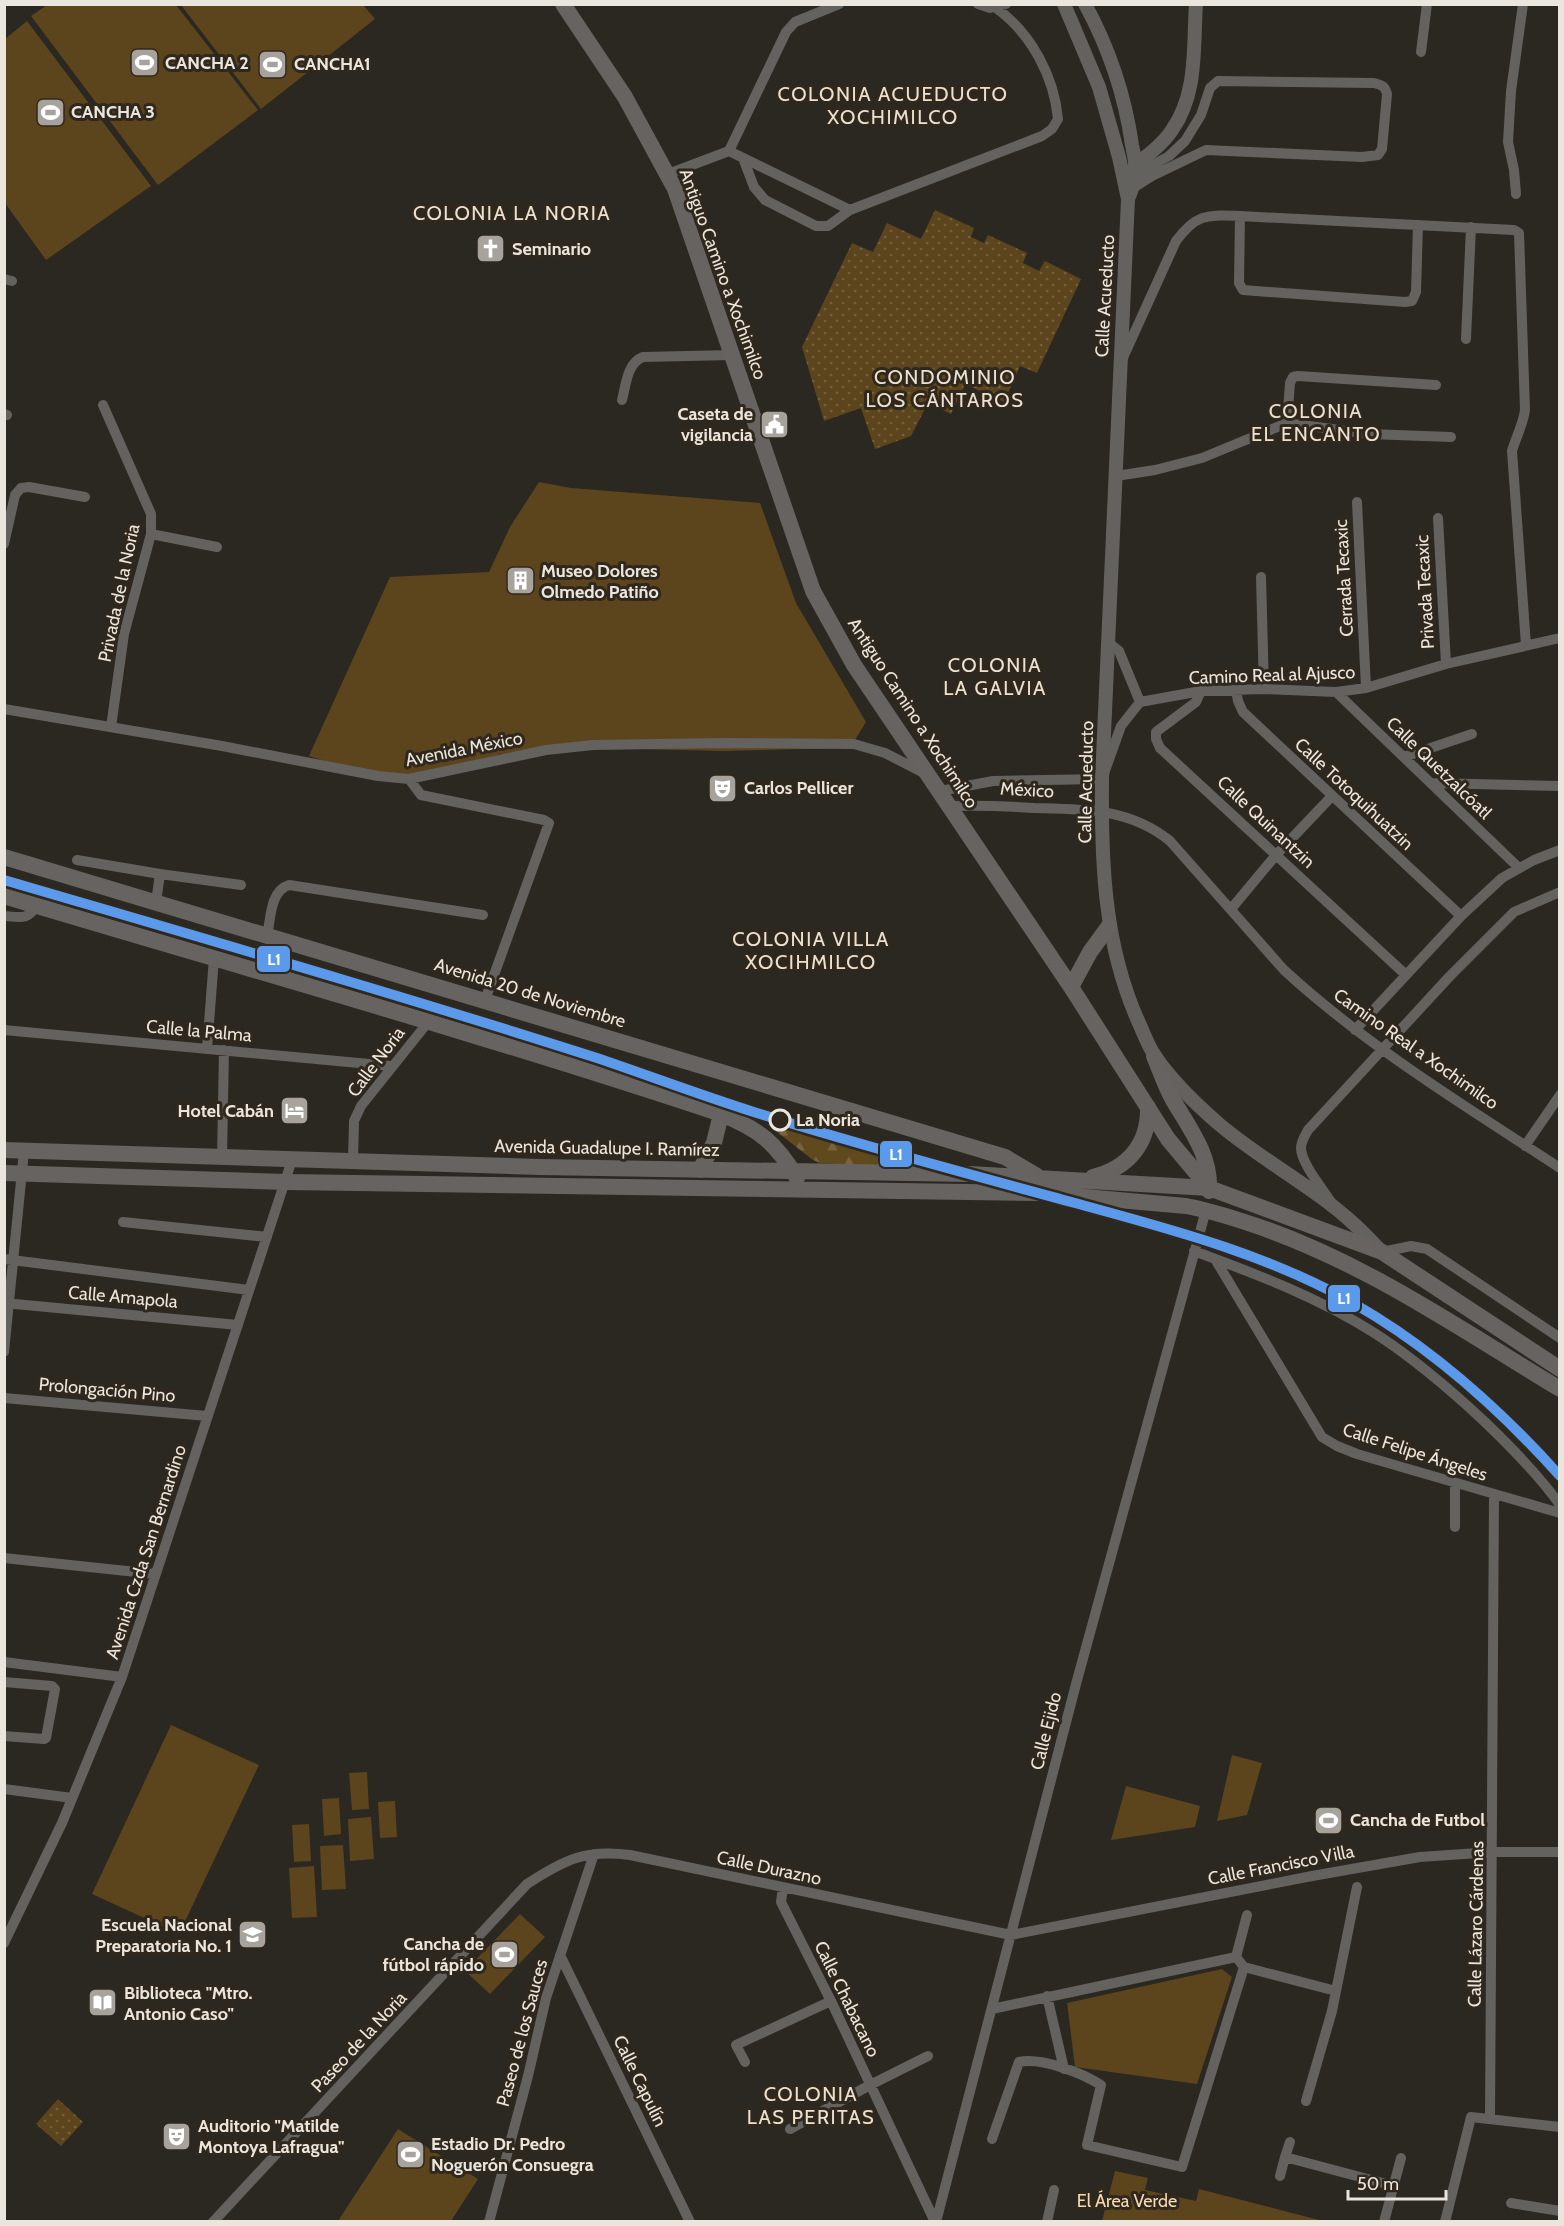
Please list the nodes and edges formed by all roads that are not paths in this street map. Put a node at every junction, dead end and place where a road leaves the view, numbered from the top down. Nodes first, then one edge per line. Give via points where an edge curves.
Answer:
1 (563, 4) edge
2 (839, 4) edge
3 (978, 4) edge
4 (1064, 4) edge
5 (1085, 4) edge
6 (1196, 4) edge
7 (1427, 4) edge
8 (1523, 4) edge
9 (1001, 6) edge
10 (1421, 52) dead end
11 (729, 151) junction
12 (743, 158) junction
13 (668, 174) junction
14 (1133, 182) junction
15 (1516, 194) dead end
16 (850, 210) junction
17 (1240, 216) junction
18 (1418, 225) junction
19 (1471, 227) junction
20 (1466, 339) dead end
21 (732, 355) junction
22 (1120, 366) junction
23 (1436, 385) dead end
24 (622, 400) dead end
25 (103, 405) dead end
26 (1287, 423) junction
27 (1451, 437) dead end
28 (1116, 476) junction
29 (85, 497) dead end
30 (1357, 502) dead end
31 (1438, 518) dead end
32 (151, 534) junction
33 (4, 544) edge
34 (217, 547) dead end
35 (1260, 577) dead end
36 (1560, 638) edge
37 (1109, 643) junction
38 (1526, 645) junction
39 (1446, 664) junction
40 (1366, 688) junction
41 (1264, 689) junction
42 (1236, 690) junction
43 (1201, 691) junction
44 (1336, 692) junction
45 (1140, 702) junction
46 (4, 710) edge
47 (111, 727) junction
48 (1472, 734) dead end
49 (1404, 757) junction
50 (929, 775) junction
51 (409, 779) junction
52 (1102, 779) junction
53 (1431, 783) junction
54 (1560, 786) edge
55 (940, 791) junction
56 (1332, 796) junction
57 (950, 806) junction
58 (1102, 810) junction
59 (1560, 850) edge
60 (1276, 855) junction
61 (4, 857) edge
62 (77, 860) dead end
63 (1519, 868) junction
64 (160, 873) junction
65 (241, 885) dead end
66 (1560, 892) edge
67 (4, 896) edge
68 (156, 902) junction
69 (37, 905) junction
70 (1231, 909) junction
71 (483, 915) dead end
72 (4, 916) edge
73 (1461, 916) junction
74 (1109, 926) junction
75 (267, 936) junction
76 (214, 958) junction
77 (1406, 975) junction
78 (1071, 987) junction
79 (485, 1000) junction
80 (429, 1021) junction
81 (4, 1030) edge
82 (1355, 1030) junction
83 (207, 1049) junction
84 (224, 1050) junction
85 (1382, 1050) junction
86 (1155, 1056) junction
87 (391, 1066) junction
88 (1560, 1095) edge
89 (1148, 1107) junction
90 (721, 1114) junction
91 (1525, 1146) junction
92 (4, 1150) edge
93 (24, 1151) junction
94 (222, 1158) junction
95 (292, 1160) junction
96 (353, 1161) junction
97 (1560, 1168) edge
98 (700, 1170) junction
99 (793, 1172) junction
100 (4, 1173) edge
101 (22, 1173) junction
102 (1040, 1178) junction
103 (1084, 1179) junction
104 (286, 1182) junction
105 (803, 1188) junction
106 (1209, 1188) junction
107 (1336, 1209) junction
108 (1206, 1210) junction
109 (123, 1222) dead end
110 (267, 1237) junction
111 (1194, 1251) junction
112 (1382, 1252) junction
113 (1215, 1259) junction
114 (9, 1260) edge
115 (249, 1290) junction
116 (7, 1303) edge
117 (238, 1325) junction
118 (1560, 1338) edge
119 (4, 1352) edge
120 (1560, 1369) edge
121 (1560, 1389) edge
122 (4, 1398) edge
123 (207, 1416) junction
124 (1455, 1483) junction
125 (1494, 1494) junction
126 (1560, 1505) edge
127 (1560, 1513) edge
128 (1455, 1527) dead end
129 (4, 1558) edge
130 (155, 1574) junction
131 (4, 1662) edge
132 (122, 1677) junction
133 (4, 1682) edge
134 (4, 1736) edge
135 (4, 1789) edge
136 (72, 1798) junction
137 (1493, 1852) junction
138 (1560, 1852) edge
139 (594, 1854) junction
140 (527, 1884) joint
141 (1357, 1887) dead end
142 (783, 1888) junction
143 (1247, 1915) dead end
144 (1011, 1935) junction
145 (4, 1943) edge
146 (560, 1955) junction
147 (1236, 1957) junction
148 (1244, 1967) junction
149 (1336, 1991) junction
150 (1047, 1996) junction
151 (831, 2001) junction
152 (992, 2009) junction
153 (928, 2056) dead end
154 (745, 2062) dead end
155 (1064, 2069) junction
156 (870, 2085) junction
157 (1306, 2101) dead end
158 (1490, 2118) junction
159 (1560, 2127) edge
160 (790, 2129) dead end
161 (992, 2139) dead end
162 (1290, 2142) dead end
163 (1286, 2157) junction
164 (1401, 2158) dead end
165 (1280, 2176) dead end
166 (1394, 2186) junction
167 (1054, 2190) dead end
168 (1511, 2203) dead end
169 (1560, 2211) edge
170 (213, 2222) edge
171 (489, 2222) edge
172 (690, 2222) edge
173 (935, 2222) edge
174 (1047, 2222) edge
175 (1384, 2222) edge
176 (1445, 2222) edge

1 - 13 main road, Antiguo Camino a Xochimilco via 625,97
2 - 11 street via 795,22 786,32
3 - 9 street
4 - 14 street, Calle Acueducto
5 - 14 street, Calle Acueducto via 1118,79 1129,124
6 - 14 street via 1188,101 1172,131
7 - 10 street
8 - 15 street via 1508,142
9 - 16 street via 1042,64 1057,106 1058,119 1052,129
11 - 12 street
11 - 13 street
12 - 16 street
12 - 16 street via 754,187 765,200 816,226 828,226
13 - 21 main road, Antiguo Camino a Xochimilco
14 - 14 street via 1206,150 1378,156 1382,149 1386,88 1374,83 1218,81 1209,88 1201,115 1185,141
14 - 22 street, Calle Acueducto
17 - 18 street
17 - 18 street via 1239,283 1243,290 1405,302 1412,301 1416,292
17 - 22 street via 1217,215 1188,225 1164,264
18 - 19 street
19 - 20 street
19 - 38 street via 1514,230 1520,238 1525,411 1512,451
21 - 24 street via 643,357 631,366
21 - 50 main road, Antiguo Camino a Xochimilco via 813,591 854,665
22 - 28 street, Calle Acueducto
23 - 26 street via 1298,375 1290,383
25 - 32 street, Privada de la Noria via 151,514
26 - 27 street via 1369,434
26 - 28 street via 1202,458
28 - 37 street, Calle Acueducto
29 - 33 street via 21,488 15,495
30 - 40 street, Cerrada Tecaxic
31 - 39 street, Privada Tecaxic
32 - 34 street
32 - 47 street, Privada de la Noria via 124,634
35 - 41 street
36 - 38 street, Camino Real al Ajusco
37 - 45 street via 1119,651
37 - 52 street, Calle Acueducto
38 - 39 street, Camino Real al Ajusco
39 - 40 street, Camino Real al Ajusco
40 - 44 street, Camino Real al Ajusco
41 - 42 street, Camino Real al Ajusco
41 - 44 street, Camino Real al Ajusco
42 - 43 street, Camino Real al Ajusco
42 - 56 street, Calle Totoquihuatzin via 1243,712
43 - 45 street, Camino Real al Ajusco
43 - 60 street, Calle Quinantzin via 1196,702 1156,732 1160,748
44 - 49 street, Calle Quetzalcóatl
45 - 52 street via 1121,726
46 - 47 street, Avenida México
47 - 51 street, Avenida México
48 - 49 street
49 - 53 street, Calle Quetzalcóatl
50 - 51 street, Avenida México via 885,753 854,744 723,743 593,745 546,750
50 - 55 main road, Antiguo Camino a Xochimilco
51 - 79 street via 421,795 549,824
52 - 55 street via 993,781
52 - 58 street, Calle Acueducto
53 - 54 street
53 - 63 street, Calle Quetzalcóatl
55 - 57 main road, Antiguo Camino a Xochimilco
56 - 60 street
56 - 73 street, Calle Totoquihuatzin
57 - 58 street, México
57 - 78 main road, Antiguo Camino a Xochimilco
58 - 70 street, Camino Real a Xochimilco via 1158,831
58 - 74 street, Calle Acueducto
59 - 63 street
60 - 70 street
60 - 77 street, Calle Quinantzin
61 - 68 main road, Avenida 20 de Noviembre
62 - 64 street
63 - 73 street via 1502,878
64 - 65 street
64 - 68 street
66 - 85 street via 1514,912
67 - 69 main road
68 - 75 main road, Avenida 20 de Noviembre
69 - 72 street via 25,917
69 - 76 main road
70 - 82 street, Camino Real a Xochimilco via 1284,970
71 - 75 street via 289,885 275,896
73 - 77 street
74 - 78 main road
74 - 86 street, Calle Acueducto via 1132,1007
75 - 79 main road, Avenida 20 de Noviembre
76 - 80 main road
76 - 83 street
77 - 82 street
78 - 89 main road, Antiguo Camino a Xochimilco
79 - 102 main road, Avenida 20 de Noviembre via 1005,1157
80 - 87 street, Calle Noria
80 - 90 main road
81 - 83 street, Calle la Palma
82 - 85 street, Camino Real a Xochimilco
83 - 84 street, Calle la Palma
84 - 87 street, Calle la Palma
84 - 94 street
85 - 91 street, Camino Real a Xochimilco
85 - 107 street via 1302,1141 1303,1159
86 - 106 main road via 1172,1097 1204,1152
86 - 107 street, Calle Acueducto via 1221,1125
87 - 96 street, Calle Noria via 354,1121
88 - 91 street
89 - 103 main road via 1148,1125 1141,1143 1125,1163
89 - 106 main road, Antiguo Camino a Xochimilco via 1168,1139
90 - 98 main road via 714,1143
90 - 99 main road via 766,1138
91 - 97 street, Camino Real a Xochimilco
92 - 93 main road, Avenida Guadalupe I. Ramírez
93 - 94 main road, Avenida Guadalupe I. Ramírez
93 - 101 street
94 - 95 main road, Avenida Guadalupe I. Ramírez
95 - 96 main road, Avenida Guadalupe I. Ramírez
95 - 104 street, Avenida Czda San Bernardino
96 - 98 main road, Avenida Guadalupe I. Ramírez
98 - 99 main road, Avenida Guadalupe I. Ramírez
99 - 102 main road, Avenida Guadalupe I. Ramírez
99 - 105 main road
100 - 101 main road, Avenida Guadalupe I. Ramírez
101 - 104 main road, Avenida Guadalupe I. Ramírez
101 - 114 street
102 - 103 main road, Avenida Guadalupe I. Ramírez
103 - 106 main road, Avenida Guadalupe I. Ramírez
104 - 105 main road, Avenida Guadalupe I. Ramírez
104 - 110 street, Avenida Czda San Bernardino
105 - 108 main road, Avenida Guadalupe I. Ramírez via 1068,1194
106 - 108 main road
106 - 112 main road
107 - 112 street, Calle Acueducto
108 - 111 street, Calle Ejido
108 - 121 main road, Avenida Guadalupe I. Ramírez via 1272,1231 1352,1266
109 - 110 street
110 - 115 street, Avenida Czda San Bernardino
111 - 113 street
111 - 144 street, Calle Ejido
112 - 118 street via 1411,1246 1427,1249
112 - 120 main road
113 - 124 street, Calle Felipe Ángeles via 1322,1437 1357,1454
113 - 126 street via 1275,1282 1376,1334 1451,1390 1506,1442
114 - 115 street
114 - 116 street
115 - 117 street, Avenida Czda San Bernardino
116 - 117 street, Calle Amapola
116 - 119 street
117 - 123 street, Avenida Czda San Bernardino
122 - 123 street, Prolongación Pino
123 - 130 street, Avenida Czda San Bernardino
124 - 125 street, Calle Felipe Ángeles
124 - 128 street
125 - 127 street, Calle Felipe Ángeles
125 - 137 street, Calle Lázaro Cárdenas
129 - 130 street
130 - 132 street, Avenida Czda San Bernardino
131 - 132 street
132 - 136 street, Avenida Czda San Bernardino
133 - 134 street via 55,1689 44,1740
135 - 136 street
136 - 145 street, Avenida Czda San Bernardino
137 - 138 street, Calle Francisco Villa
137 - 144 street, Calle Francisco Villa via 1420,1857
137 - 158 street, Calle Lázaro Cárdenas
139 - 140 street, Calle Durazno via 557,1864
139 - 142 street, Calle Durazno via 630,1855
139 - 146 street, Paseo de los Sauces
140 - 170 street, Paseo de la Noria
141 - 149 street
142 - 144 street, Calle Durazno
142 - 151 street, Calle Chabacano via 781,1902
143 - 147 street
144 - 152 street, Calle Ejido
146 - 171 street, Paseo de los Sauces
146 - 172 street, Calle Capulín
147 - 148 street
147 - 150 street
148 - 149 street
148 - 155 street via 1182,2168 1087,2145 1101,2085
149 - 157 street
150 - 152 street
150 - 155 street
151 - 154 street via 736,2045
151 - 156 street, Calle Chabacano
152 - 173 street, Calle Ejido
153 - 156 street
155 - 161 street via 1028,2060 1019,2062
156 - 160 street
156 - 173 street, Calle Chabacano
158 - 159 street
158 - 176 street via 1471,2117
162 - 163 street
163 - 165 street
163 - 166 street
164 - 166 street
166 - 175 street
167 - 174 street
168 - 169 street

